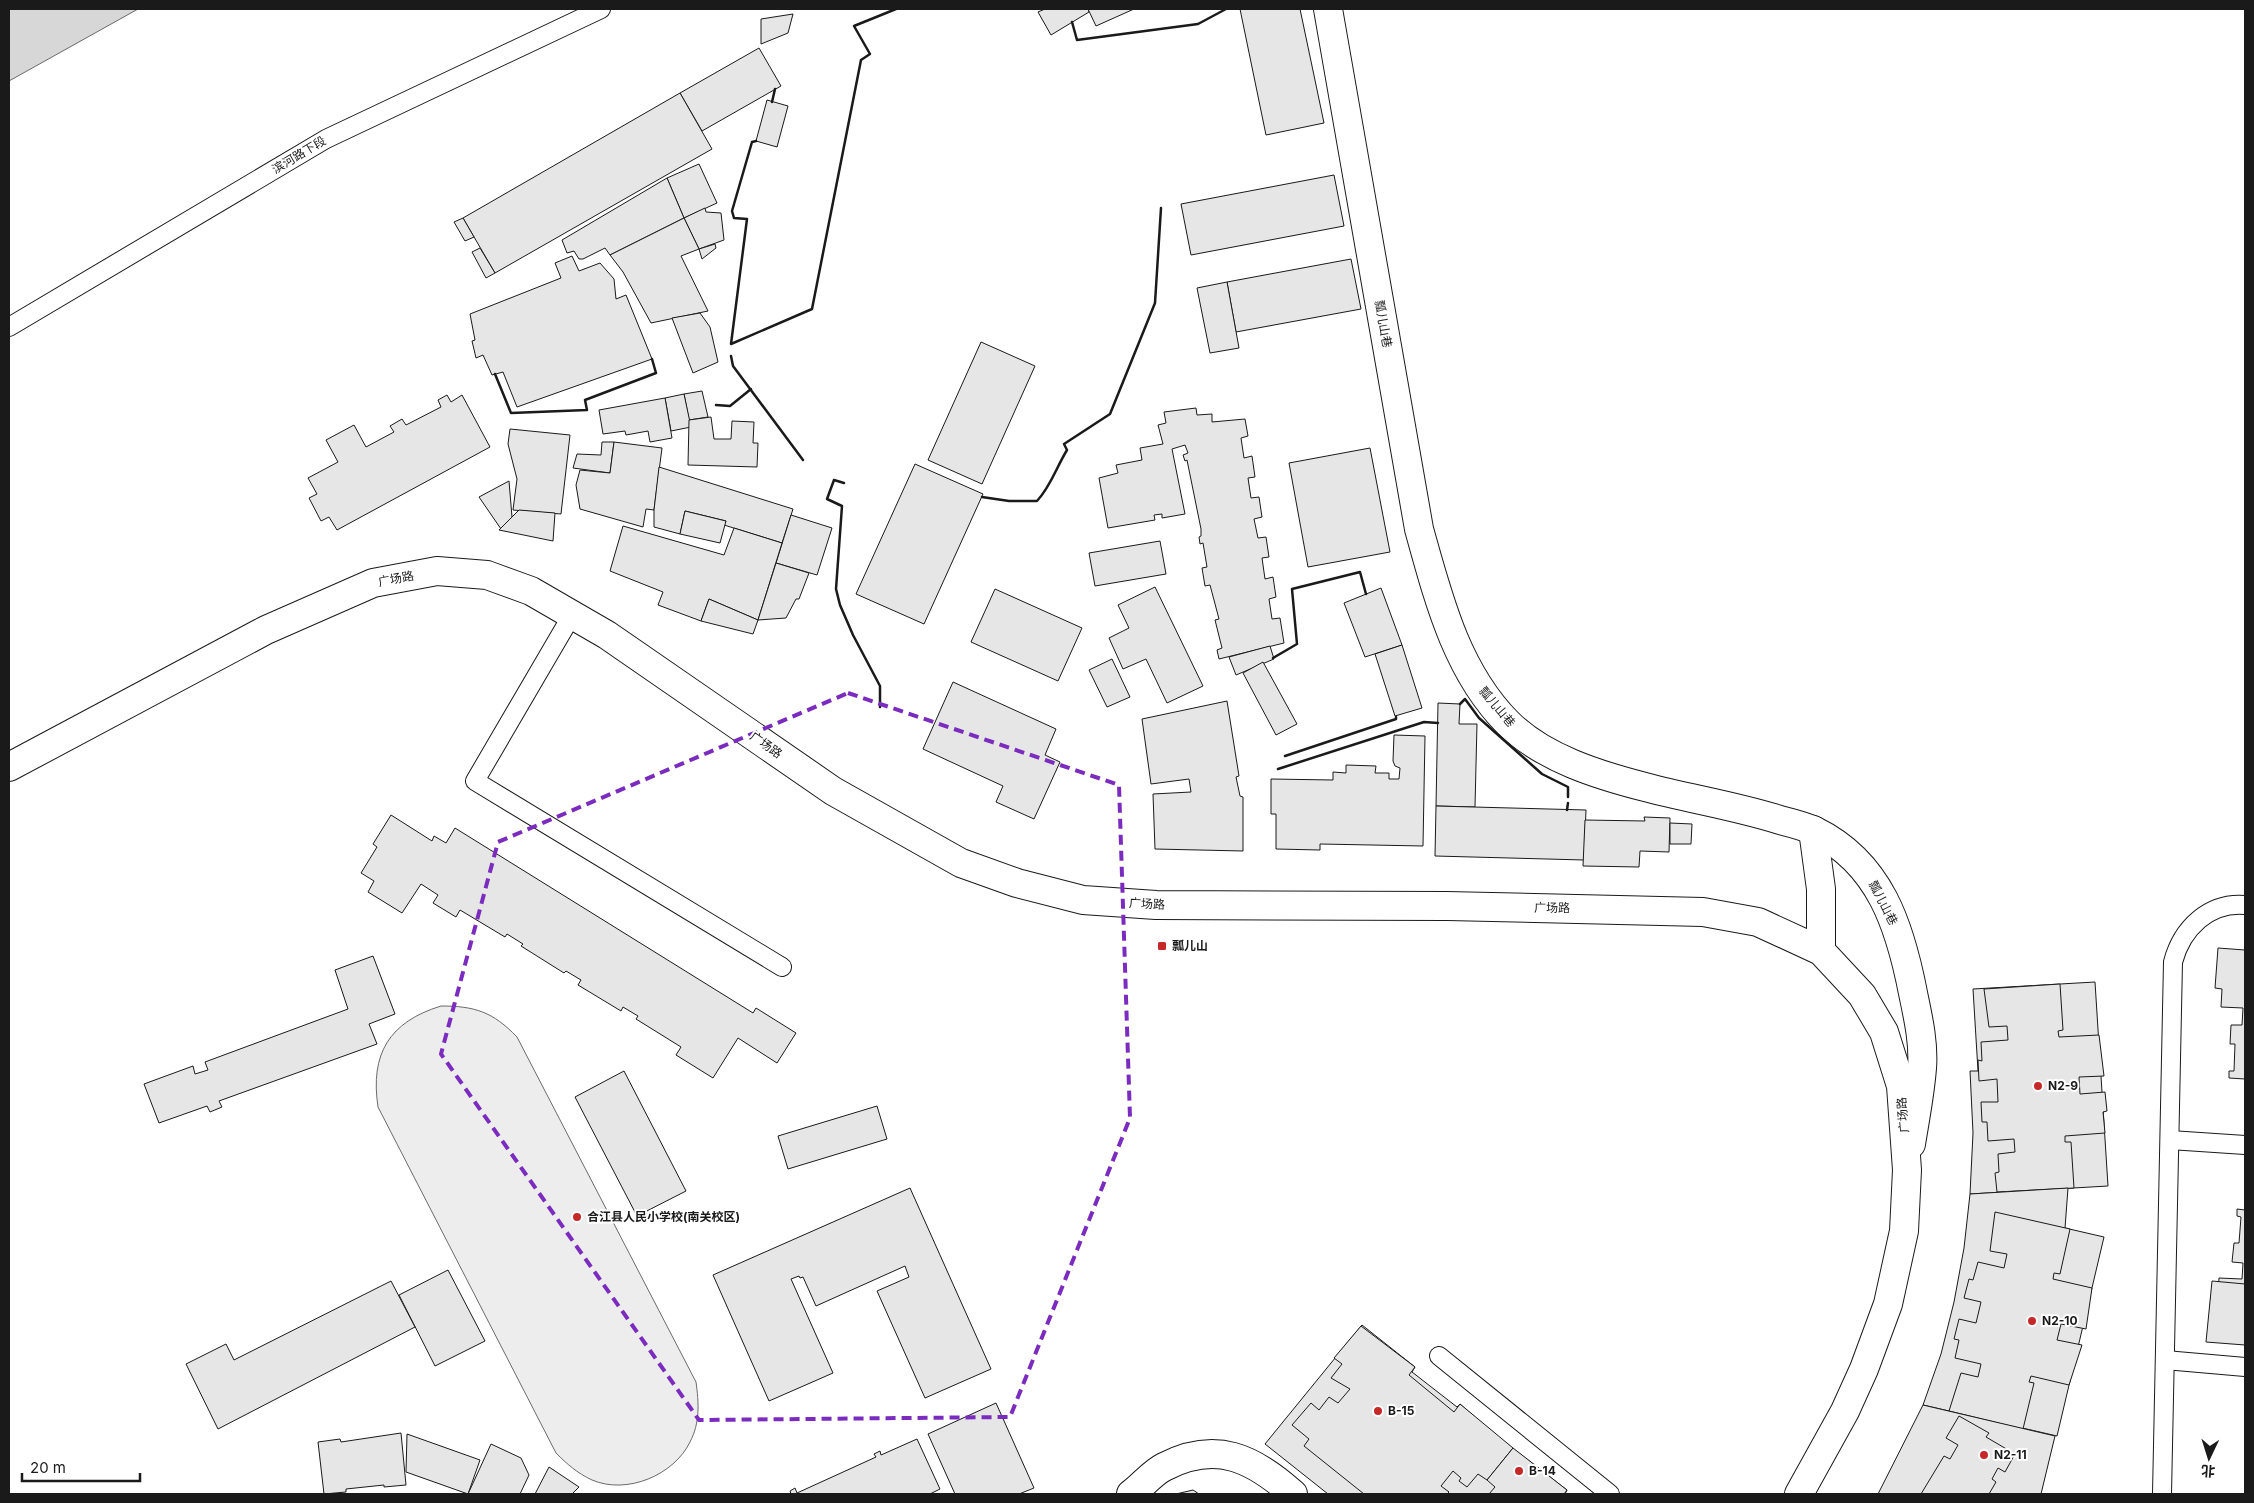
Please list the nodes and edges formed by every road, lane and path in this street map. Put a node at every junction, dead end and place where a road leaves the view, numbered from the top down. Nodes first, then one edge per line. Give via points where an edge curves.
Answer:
1 (601, 9) edge
2 (1328, 9) edge
3 (9, 327) edge
4 (572, 614) junction
5 (9, 767) edge
6 (1813, 830) junction
7 (2245, 905) edge
8 (1821, 951) junction
9 (782, 967) dead end
10 (2170, 1140) junction
11 (2245, 1145) edge
12 (1907, 1170) junction
13 (1439, 1356) dead end
14 (2165, 1360) junction
15 (2245, 1367) edge
16 (1132, 1494) edge
17 (1293, 1494) edge
18 (1610, 1494) edge
19 (1799, 1494) edge
20 (2162, 1494) edge

1 - 3 lane, 滨河路下段 via 326,139
2 - 6 main road, 瓢儿山巷 via 1420,529 1456,648 1484,694 1508,724 1570,763 1620,781 1765,815
4 - 5 main road, 广场路 via 531,591 487,575 437,571 373,583 266,630
4 - 8 main road, 广场路 via 833,792 960,863 1017,884 1083,900 1156,905 1447,906 1703,912 1758,922
4 - 9 lane via 476,781
6 - 8 main road via 1821,889
6 - 12 main road, 瓢儿山巷 via 1846,849 1876,884 1893,918 1908,966 1920,1022 1922,1067
7 - 10 lane via 2208,912 2185,932 2177,946
8 - 12 main road, 广场路 via 1862,995 1884,1032 1901,1086
10 - 11 lane
10 - 14 lane
12 - 19 main road, 广场路 via 1904,1231 1888,1304 1845,1411
13 - 18 lane
14 - 15 lane
14 - 20 lane
16 - 17 main road via 1163,1468 1190,1457 1229,1454 1251,1462

